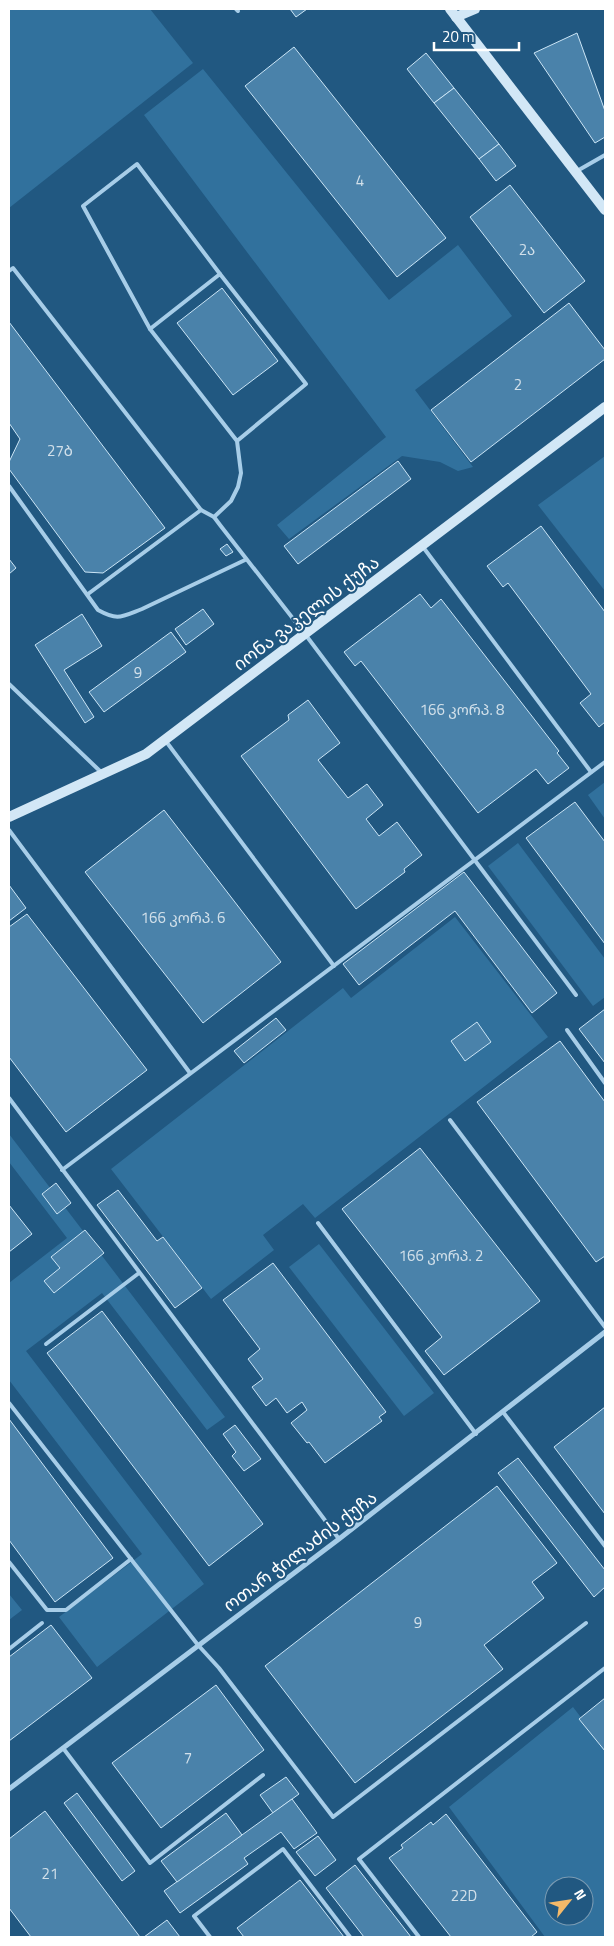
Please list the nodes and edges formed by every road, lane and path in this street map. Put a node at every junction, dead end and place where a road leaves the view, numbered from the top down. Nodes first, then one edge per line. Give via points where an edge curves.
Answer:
1 (476, 9) edge
2 (453, 13) edge
3 (605, 155) edge
4 (576, 171) junction
5 (605, 210) edge
6 (9, 271) edge
7 (220, 274) junction
8 (150, 328) junction
9 (605, 407) edge
10 (236, 441) junction
11 (9, 486) edge
12 (201, 510) junction
13 (214, 517) junction
14 (421, 546) junction
15 (245, 560) junction
16 (88, 594) junction
17 (305, 634) junction
18 (9, 684) edge
19 (165, 740) junction
20 (605, 762) edge
21 (591, 772) junction
22 (104, 775) junction
23 (9, 818) edge
24 (9, 830) edge
25 (474, 860) junction
26 (334, 966) junction
27 (576, 995) dead end
28 (567, 1030) dead end
29 (190, 1073) junction
30 (605, 1083) edge
31 (9, 1098) edge
32 (450, 1120) dead end
33 (62, 1170) junction
34 (318, 1223) dead end
35 (139, 1273) junction
36 (605, 1327) edge
37 (605, 1332) edge
38 (46, 1344) dead end
39 (9, 1403) edge
40 (503, 1412) junction
41 (476, 1434) junction
42 (339, 1539) junction
43 (605, 1546) edge
44 (130, 1559) junction
45 (9, 1562) edge
46 (42, 1623) dead end
47 (586, 1623) dead end
48 (198, 1645) junction
49 (9, 1649) edge
50 (605, 1668) edge
51 (63, 1748) junction
52 (263, 1775) dead end
53 (9, 1789) edge
54 (210, 1937) edge
55 (350, 1937) edge
56 (419, 1937) edge

1 - 2 main road
2 - 4 main road
3 - 4 lane
4 - 5 main road
6 - 12 lane via 14,268
7 - 8 lane
7 - 8 lane via 137,164 83,206
7 - 10 lane via 306,384
8 - 10 lane
9 - 14 main road, იონა ვაკელის ქუჩა
10 - 13 lane via 241,473 238,487 232,501
11 - 16 lane
12 - 13 lane
12 - 16 lane
13 - 15 lane
14 - 17 main road, იონა ვაკელის ქუჩა
14 - 21 lane
15 - 16 lane via 125,616 112,618 98,610
15 - 17 lane
17 - 19 main road, იონა ვაკელის ქუჩა
17 - 25 lane
18 - 22 lane
19 - 22 main road, იონა ვაკელის ქუჩა via 146,754
19 - 26 lane
20 - 21 lane
21 - 25 lane
22 - 23 main road, იონა ვაკელის ქუჩა
24 - 29 lane
25 - 26 lane
25 - 27 lane
26 - 29 lane
28 - 30 lane
29 - 33 lane
31 - 33 lane
32 - 36 lane
33 - 35 lane
34 - 41 lane
35 - 38 lane
35 - 42 lane
37 - 40 street, ოთარ ჭილაძის ქუჩა
39 - 44 lane
40 - 41 street, ოთარ ჭილაძის ქუჩა
40 - 43 lane
41 - 42 street, ოთარ ჭილაძის ქუჩა
42 - 48 street, ოთარ ჭილაძის ქუჩა
44 - 45 lane via 66,1610 46,1610
44 - 48 lane
46 - 49 lane
47 - 48 lane via 333,1817
48 - 51 street, ოთარ ჭილაძის ქუჩა
50 - 56 lane via 359,1859
51 - 52 lane via 150,1863
51 - 53 street, ოთარ ჭილაძის ქუჩა
54 - 55 lane via 194,1916 283,1848

